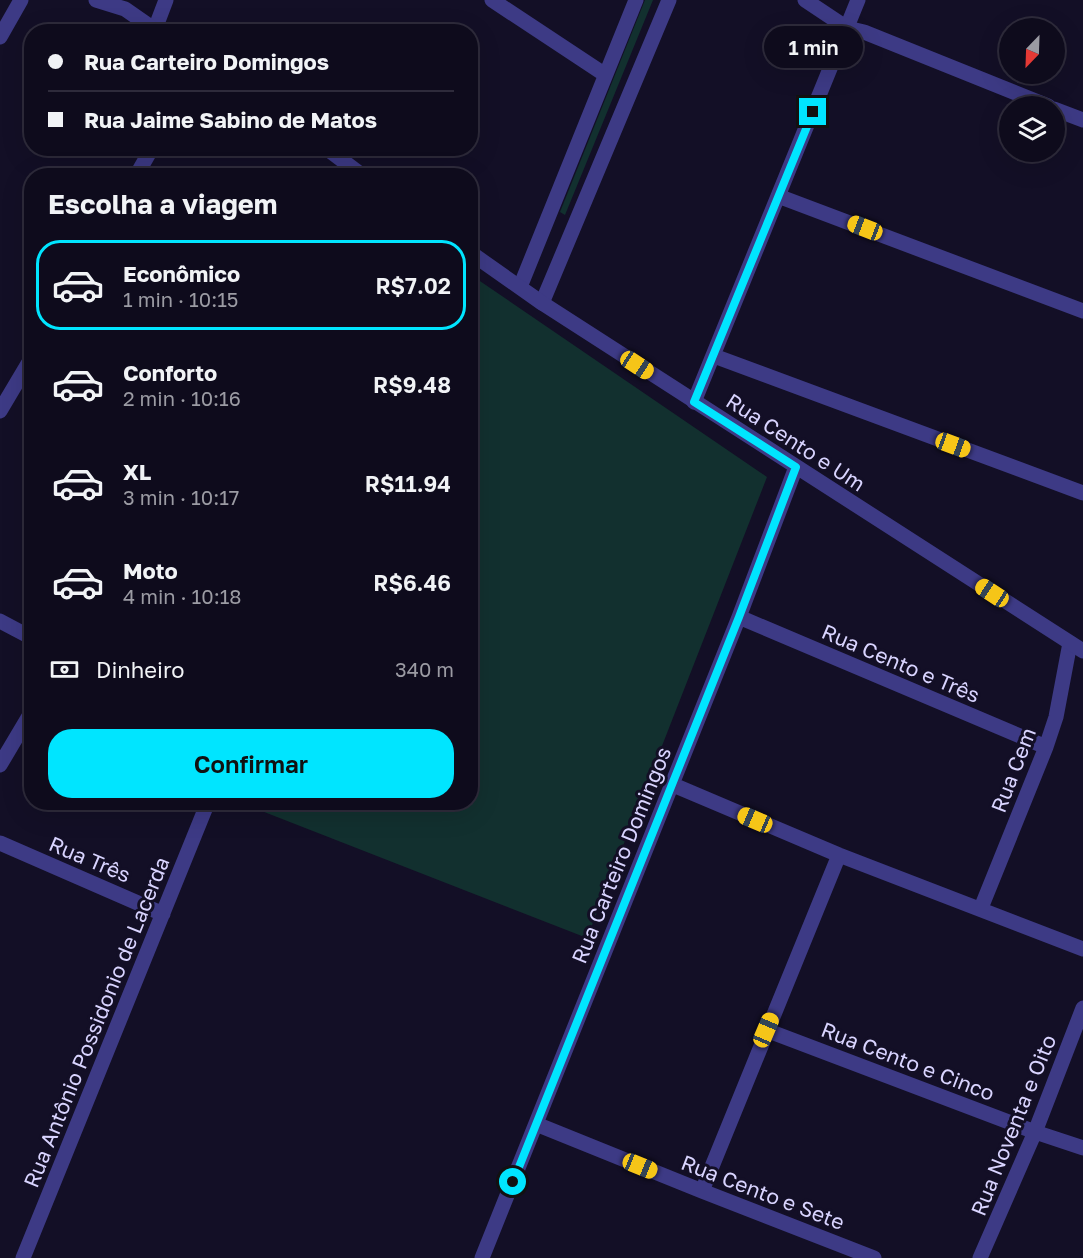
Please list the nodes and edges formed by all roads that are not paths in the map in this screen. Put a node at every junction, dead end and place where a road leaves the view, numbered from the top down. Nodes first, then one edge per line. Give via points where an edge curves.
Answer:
1 (21, 0) edge
2 (96, 0) edge
3 (112, 0) edge
4 (166, 0) edge
5 (492, 0) edge
6 (636, 0) edge
7 (669, 0) edge
8 (805, 0) edge
9 (854, 3) edge
10 (126, 9) junction
11 (148, 24) edge
12 (159, 24) edge
13 (848, 28) junction
14 (864, 32) junction
15 (0, 37) edge
16 (604, 74) junction
17 (1023, 96) edge
18 (1065, 113) edge
19 (1083, 120) edge
20 (335, 156) edge
21 (348, 168) edge
22 (778, 196) junction
23 (478, 258) edge
24 (520, 287) junction
25 (542, 303) junction
26 (1083, 310) edge
27 (714, 356) junction
28 (24, 370) edge
29 (694, 402) junction
30 (0, 411) edge
31 (796, 467) junction
32 (1083, 494) edge
33 (739, 617) junction
34 (0, 621) edge
35 (24, 634) edge
36 (1076, 647) edge
37 (24, 724) edge
38 (1047, 747) junction
39 (0, 765) edge
40 (671, 784) junction
41 (205, 810) edge
42 (0, 843) edge
43 (839, 855) junction
44 (981, 908) junction
45 (163, 914) junction
46 (1083, 949) edge
47 (1083, 1008) edge
48 (766, 1030) junction
49 (536, 1124) junction
50 (1035, 1132) junction
51 (1083, 1148) edge
52 (702, 1191) junction
53 (23, 1258) edge
54 (482, 1258) edge
55 (874, 1258) edge
56 (980, 1258) edge

1 - 15 street
2 - 10 street
3 - 10 street
4 - 12 street
5 - 16 street
6 - 16 street
7 - 25 street
8 - 13 street
9 - 13 street
9 - 14 street
10 - 11 street
13 - 14 street
13 - 22 street
14 - 17 street
16 - 24 street
18 - 19 street
20 - 21 street
22 - 26 street
22 - 27 street
23 - 24 street, Rua Cento e Um
24 - 25 street, Rua Cento e Um
25 - 29 street, Rua Cento e Um
27 - 29 street
27 - 32 street
28 - 30 street
29 - 31 street, Rua Cento e Um
31 - 33 street, Rua Carteiro Domingos
31 - 36 street, Rua Cento e Um
33 - 38 street, Rua Cento e Três
33 - 40 street, Rua Carteiro Domingos
34 - 35 street
36 - 38 street, Rua Cem
37 - 39 street
38 - 44 street, Rua Cem
40 - 43 street
40 - 49 street, Rua Carteiro Domingos
41 - 45 street, Rua Antônio Possidonio de Lacerda
42 - 45 street, Rua Três
43 - 44 street
43 - 48 street
44 - 46 street
45 - 53 street, Rua Antônio Possidonio de Lacerda
47 - 50 street, Rua Noventa e Oito
48 - 50 street, Rua Cento e Cinco
48 - 52 street
49 - 52 street, Rua Cento e Sete
49 - 54 street, Rua Carteiro Domingos
50 - 51 street, Rua Cento e Cinco
50 - 56 street, Rua Noventa e Oito
52 - 55 street, Rua Cento e Sete

